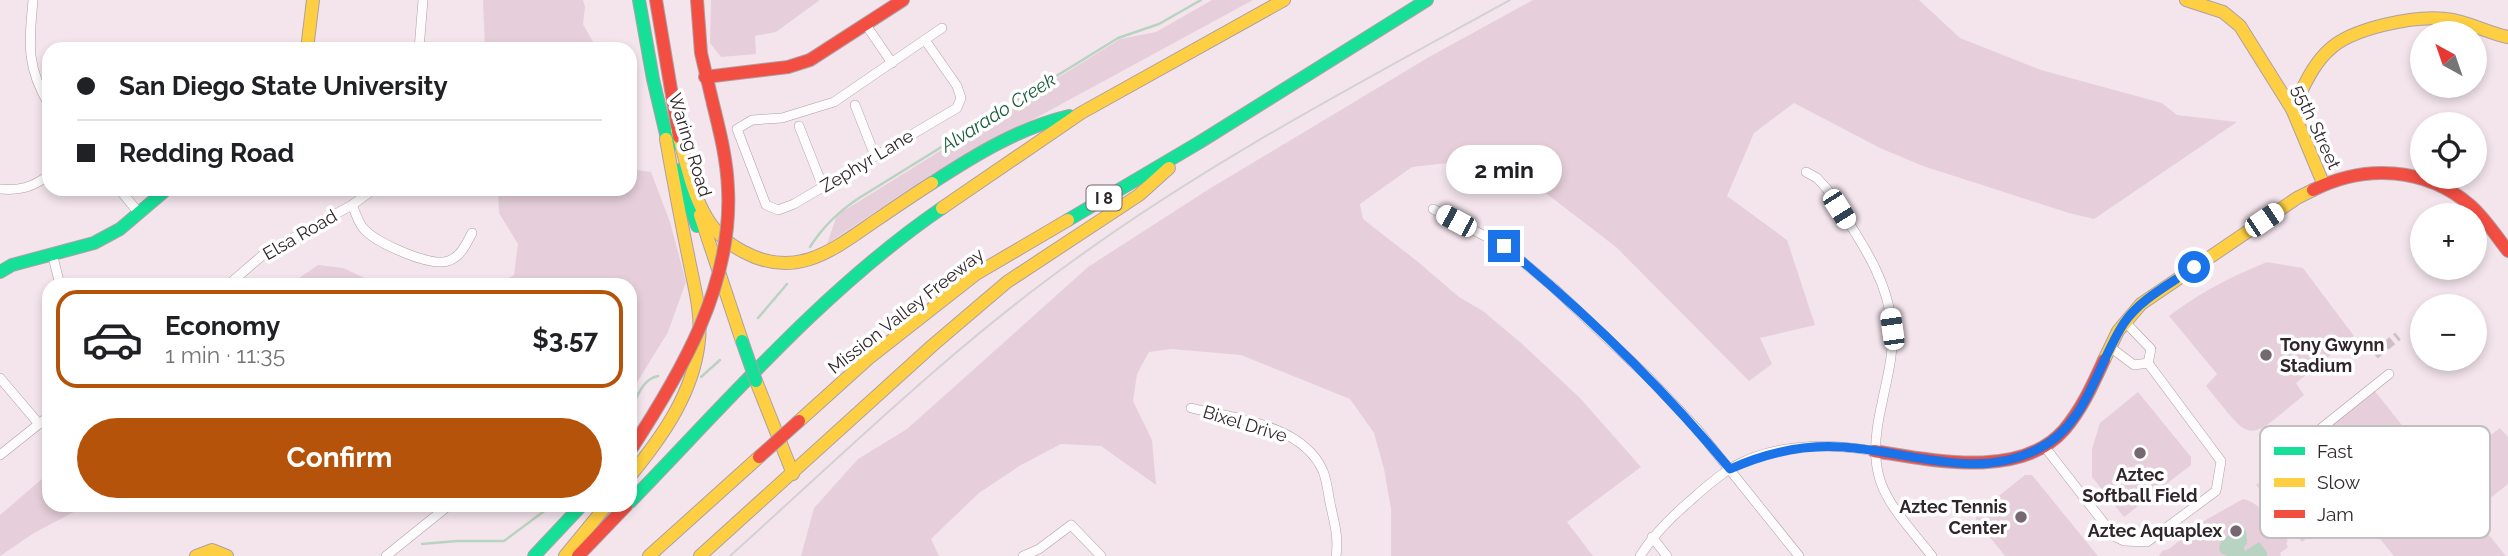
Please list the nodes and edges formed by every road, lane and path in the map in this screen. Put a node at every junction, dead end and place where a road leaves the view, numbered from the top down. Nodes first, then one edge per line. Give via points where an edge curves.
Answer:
1 (33, 0) edge
2 (313, 0) edge
3 (423, 0) edge
4 (639, 0) edge
5 (656, 0) edge
6 (697, 0) edge
7 (903, 0) edge
8 (1284, 0) edge
9 (1427, 0) edge
10 (2186, 0) edge
11 (866, 25) junction
12 (943, 28) dead end
13 (2508, 37) edge
14 (925, 40) junction
15 (308, 42) edge
16 (420, 42) edge
17 (892, 63) junction
18 (705, 77) junction
19 (42, 93) edge
20 (855, 105) dead end
21 (2292, 109) junction
22 (1081, 113) junction
23 (799, 126) dead end
24 (677, 130) junction
25 (666, 139) junction
26 (1200, 142) junction
27 (875, 156) junction
28 (1806, 172) dead end
29 (42, 179) edge
30 (2323, 183) junction
31 (823, 187) junction
32 (0, 189) edge
33 (125, 196) edge
34 (159, 196) edge
35 (364, 196) edge
36 (352, 205) junction
37 (1433, 209) dead end
38 (139, 213) junction
39 (472, 233) dead end
40 (2508, 251) edge
41 (52, 253) junction
42 (0, 272) edge
43 (58, 278) edge
44 (236, 278) edge
45 (725, 294) junction
46 (2125, 322) junction
47 (2109, 347) junction
48 (2148, 363) junction
49 (2389, 374) dead end
50 (0, 378) edge
51 (1191, 408) dead end
52 (42, 422) edge
53 (39, 424) junction
54 (2324, 426) edge
55 (637, 439) edge
56 (2044, 446) junction
57 (1874, 451) junction
58 (0, 455) edge
59 (637, 467) edge
60 (1730, 469) junction
61 (793, 474) junction
62 (637, 495) edge
63 (441, 512) edge
64 (575, 512) edge
65 (601, 512) edge
66 (620, 512) edge
67 (1652, 537) junction
68 (196, 556) edge
69 (227, 556) edge
70 (386, 556) edge
71 (534, 556) edge
72 (565, 556) edge
73 (578, 556) edge
74 (649, 556) edge
75 (700, 556) edge
76 (1023, 556) edge
77 (1101, 556) edge
78 (1336, 556) edge
79 (1640, 556) edge
80 (1667, 556) edge
81 (1799, 556) edge
82 (1932, 556) edge

1 - 19 street via 32,68
2 - 15 main road
3 - 16 street
4 - 25 main road, Waring Road
5 - 24 main road, Waring Road
6 - 18 main road
7 - 11 main road
8 - 22 main road
9 - 26 main road, Mission Valley Freeway / I 8
10 - 21 main road, 55th Street via 2223,12 2240,26
11 - 17 street
11 - 18 main road via 800,64
12 - 14 street
13 - 21 main road via 2451,18 2352,34 2330,48
14 - 17 street
14 - 27 street, Zephyr Lane via 957,86 961,98 957,108
17 - 31 street, Zephyr Lane via 834,102 782,118 752,120 737,129 766,205 778,211
18 - 55 main road, bridge via 725,157 725,254 695,342
20 - 27 street
21 - 30 main road, 55th Street
22 - 24 main road via 1035,125 919,191 824,254 793,263 756,259 720,235 699,198
22 - 62 main road via 870,263 802,324
23 - 31 street
24 - 45 main road, Waring Road
25 - 45 main road, Waring Road
25 - 59 main road via 695,291 699,338 692,376 678,411
26 - 61 main road via 1139,195 1007,282
26 - 74 main road, Mission Valley Freeway / I 8, bridge via 976,274 869,358
27 - 31 street, Zephyr Lane
28 - 57 street via 1827,189 1876,269 1889,302 1892,358
29 - 32 street via 16,191
30 - 40 main road, 55th Street via 2381,171 2418,177 2444,187 2470,206
30 - 46 main road via 2148,299
33 - 38 street
34 - 38 main road
35 - 36 street, Elsa Road
36 - 39 street via 361,226 374,239 431,262 449,261 461,253
36 - 44 street, Elsa Road via 264,254
37 - 60 street via 1504,246 1554,288 1649,378
38 - 41 main road via 94,243
41 - 42 main road
41 - 43 street
45 - 61 main road, Waring Road, bridge
46 - 47 main road
46 - 48 street via 2151,349
47 - 48 street via 2134,365
47 - 56 main road via 2081,407
48 - 56 street via 2221,461 2216,491 2147,542 2123,541 2114,536
49 - 54 street
50 - 53 street
51 - 78 street, Bixel Drive via 1277,430 1309,451 1326,480 1339,543
52 - 53 street
53 - 58 street
56 - 57 main road via 1997,464 1966,465
57 - 60 street via 1802,448
57 - 82 street via 1880,484
60 - 67 street
60 - 81 street
61 - 75 main road
63 - 70 street
64 - 71 main road
65 - 72 main road
66 - 73 main road
67 - 79 street
67 - 80 street
68 - 69 main road via 214,550
76 - 77 street via 1071,524

